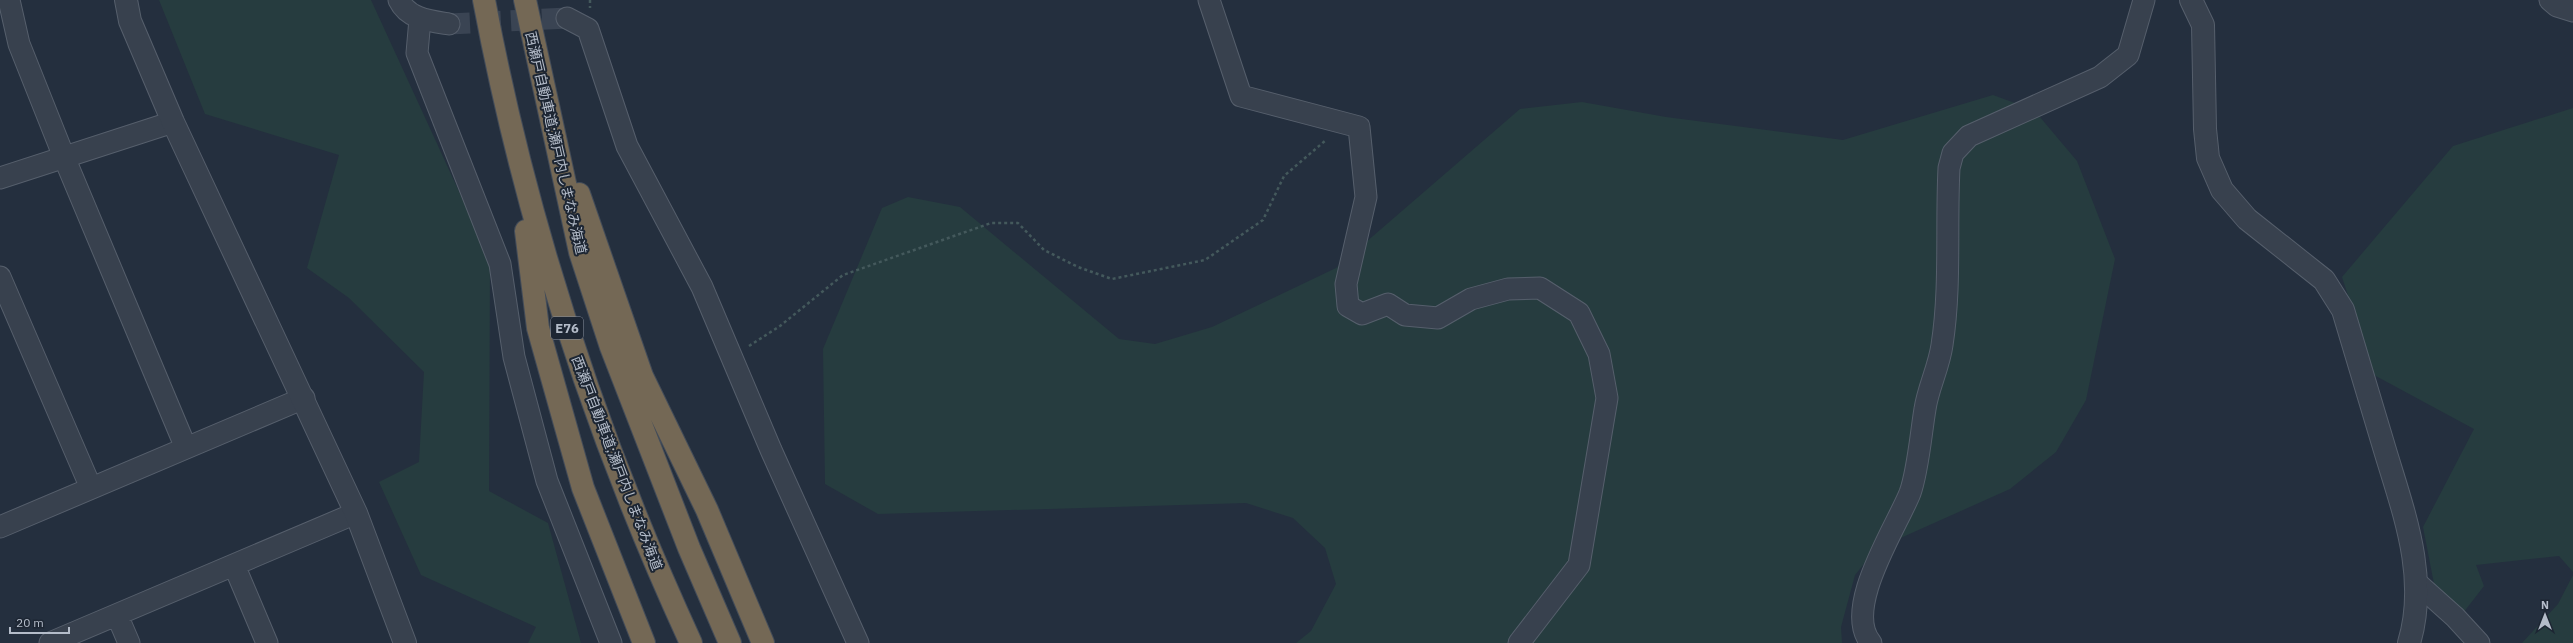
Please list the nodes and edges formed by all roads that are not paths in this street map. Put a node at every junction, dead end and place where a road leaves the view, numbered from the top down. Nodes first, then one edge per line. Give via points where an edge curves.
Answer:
1 (9, 0) edge
2 (126, 0) edge
3 (399, 0) edge
4 (484, 0) edge
5 (525, 0) edge
6 (1210, 0) edge
7 (2144, 0) edge
8 (2191, 0) edge
9 (2550, 0) edge
10 (2573, 11) edge
11 (567, 18) tunnel mouth
12 (420, 19) junction
13 (449, 24) tunnel mouth
14 (543, 91) junction
15 (173, 122) junction
16 (64, 157) junction
17 (517, 160) junction
18 (0, 178) edge
19 (0, 277) edge
20 (304, 398) junction
21 (186, 448) junction
22 (91, 488) junction
23 (356, 513) junction
24 (0, 527) edge
25 (234, 565) junction
26 (2416, 583) junction
27 (117, 615) junction
28 (50, 643) edge
29 (129, 643) edge
30 (267, 643) edge
31 (405, 643) edge
32 (611, 643) edge
33 (644, 643) edge
34 (691, 643) edge
35 (730, 643) edge
36 (763, 643) edge
37 (858, 643) edge
38 (1519, 643) edge
39 (1871, 643) edge
40 (2409, 643) edge
41 (2479, 643) edge

1 - 16 street via 19,44
2 - 15 street via 130,21
3 - 12 street via 401,5
4 - 17 highway, 西瀬戸自動車道;瀬戸内しまなみ海道 / E76
5 - 14 highway, 西瀬戸自動車道;瀬戸内しまなみ海道 / E76
6 - 38 street via 1241,96 1359,127 1366,197 1346,284 1348,306 1362,314 1388,304 1405,315 1438,318 1471,299 1508,289 1540,288 1579,313 1598,354 1607,398 1579,565
7 - 39 street via 2128,55 2100,77 1969,136 1952,153 1947,197 1947,278 1942,346 1926,404 1910,491 1867,587 1862,614 1864,635
8 - 26 street via 2203,25 2208,158 2222,190 2248,219 2324,280 2343,310 2411,538
9 - 10 street via 2557,6
11 - 37 street via 588,29 627,146 702,287
12 - 13 street
12 - 32 street via 416,53 500,264 514,357 547,481
14 - 35 highway, 西瀬戸自動車道;瀬戸内しまなみ海道 / E76 via 580,252 611,348 689,548
14 - 36 highway via 642,376 707,510
15 - 16 street
15 - 20 street
16 - 18 street
16 - 21 street
17 - 33 highway via 538,328 583,488
17 - 34 highway, 西瀬戸自動車道;瀬戸内しまなみ海道 / E76 via 547,266 577,358 654,564
19 - 22 street
20 - 21 street
20 - 23 street
21 - 22 street
22 - 24 street
23 - 25 street
23 - 31 street
25 - 27 street
25 - 30 street
26 - 40 street via 2414,627
26 - 41 street
27 - 28 street
27 - 29 street

